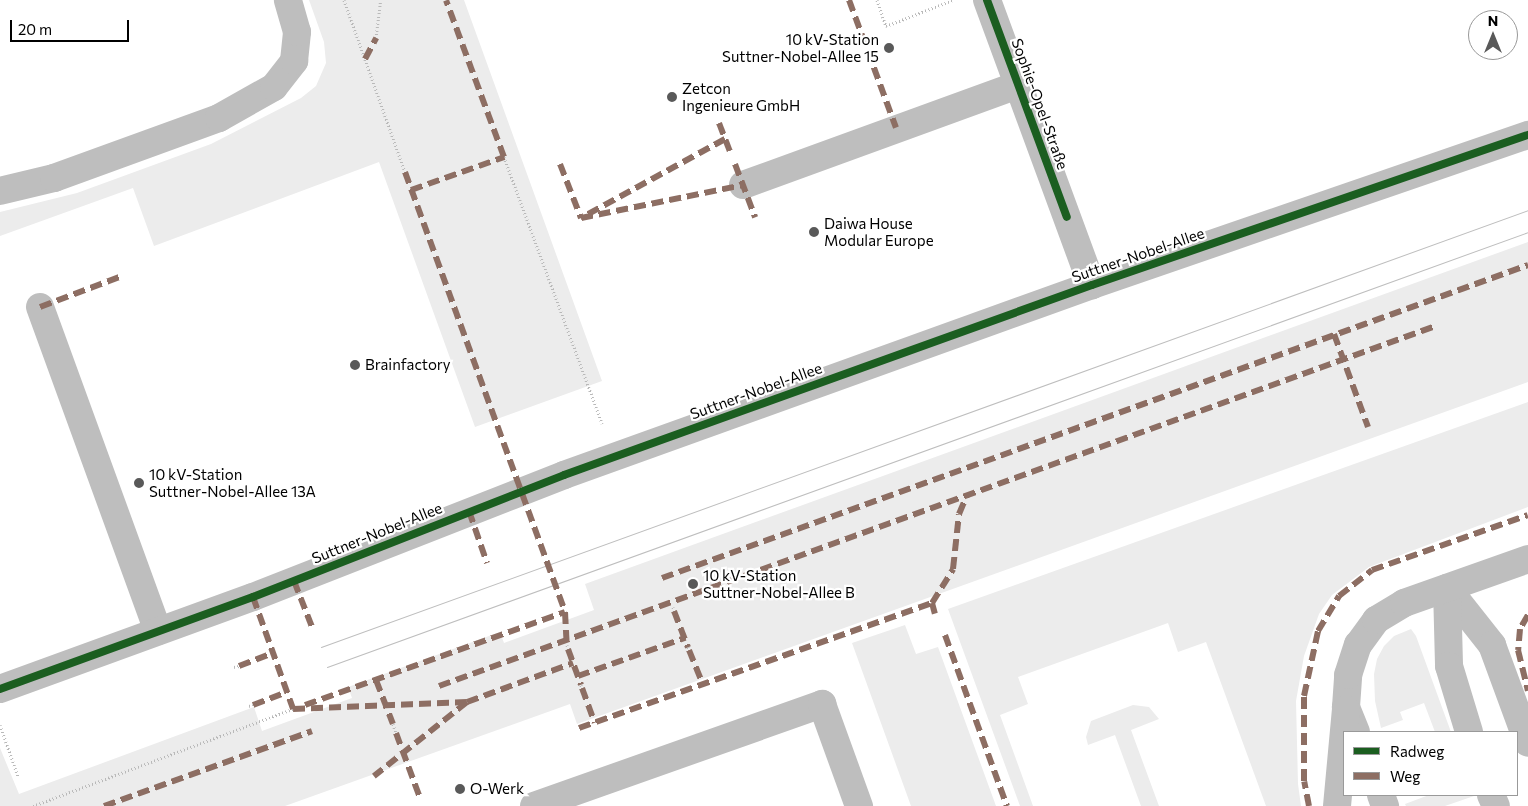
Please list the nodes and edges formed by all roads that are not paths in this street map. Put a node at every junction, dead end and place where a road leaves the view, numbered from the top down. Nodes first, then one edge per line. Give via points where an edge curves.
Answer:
1 (288, 0) edge
2 (987, 0) edge
3 (1018, 84) junction
4 (1528, 135) edge
5 (743, 185) dead end
6 (0, 191) edge
7 (1092, 285) junction
8 (40, 307) dead end
9 (1528, 559) edge
10 (1447, 588) junction
11 (158, 631) junction
12 (0, 689) edge
13 (1346, 708) junction
14 (1344, 731) edge
15 (1356, 731) edge
16 (1469, 731) edge
17 (1343, 741) edge
18 (1528, 743) edge
19 (534, 806) edge
20 (859, 806) edge
21 (1337, 806) edge

1 - 6 street via 297,32 294,61 274,86 219,118 54,178
2 - 3 street, Sophie-Opel-Straße
3 - 5 street
3 - 7 street, Sophie-Opel-Straße
4 - 7 street, Suttner-Nobel-Allee
7 - 11 street, Suttner-Nobel-Allee via 614,457
8 - 11 street via 97,436 126,519
9 - 10 street
10 - 13 street via 1404,603 1376,620 1358,644 1348,675
10 - 16 street via 1449,666
10 - 18 street via 1492,644
11 - 12 street, Suttner-Nobel-Allee
13 - 14 street
13 - 15 street
17 - 21 street
19 - 20 street via 822,704

